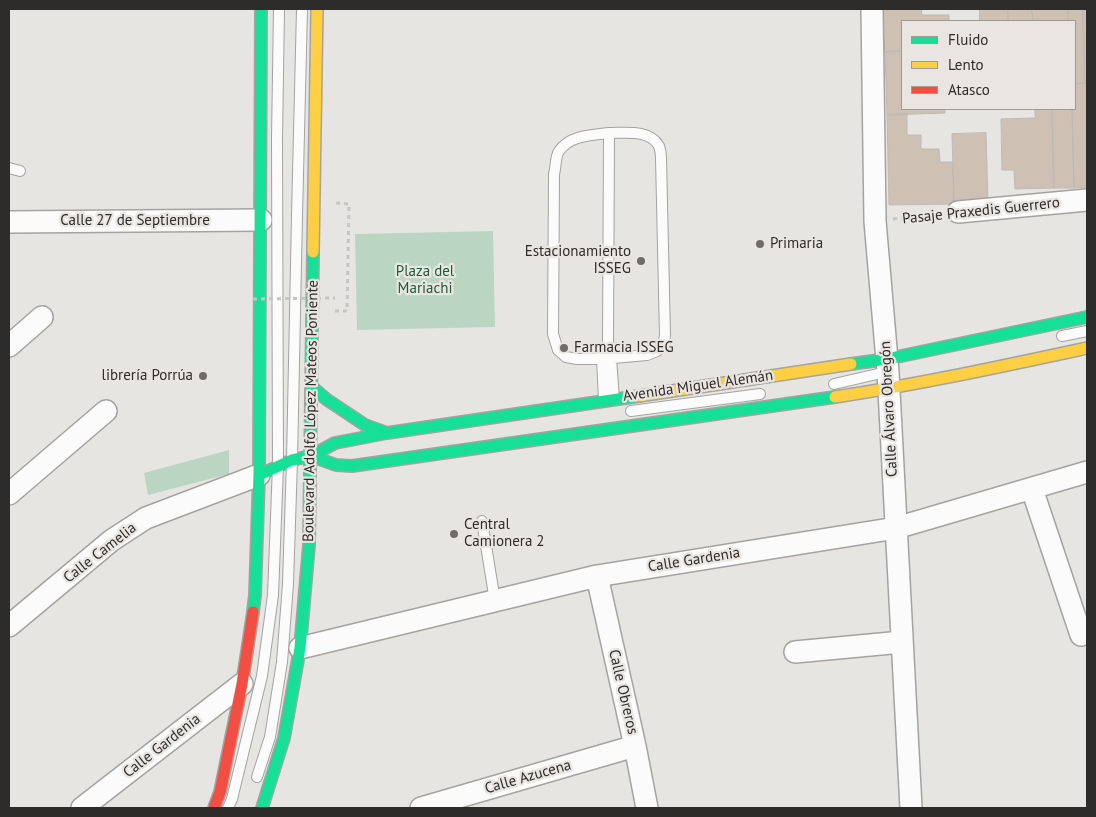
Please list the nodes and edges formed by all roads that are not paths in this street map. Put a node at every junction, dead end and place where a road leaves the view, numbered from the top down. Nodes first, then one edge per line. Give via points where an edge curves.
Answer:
1 (262, 9) edge
2 (279, 9) edge
3 (302, 9) edge
4 (317, 9) edge
5 (872, 9) edge
6 (609, 133) junction
7 (9, 168) edge
8 (20, 171) dead end
9 (1087, 200) edge
10 (958, 212) road end
11 (260, 220) junction
12 (9, 222) edge
13 (42, 317) dead end
14 (1087, 317) edge
15 (1087, 331) edge
16 (1049, 339) dead end
17 (9, 346) edge
18 (1087, 348) edge
19 (607, 358) junction
20 (890, 372) junction
21 (826, 385) dead end
22 (311, 386) junction
23 (766, 393) dead end
24 (609, 399) junction
25 (106, 411) dead end
26 (619, 412) dead end
27 (387, 432) junction
28 (339, 452) dead end
29 (311, 456) junction
30 (292, 460) junction
31 (268, 471) junction
32 (1087, 472) edge
33 (1032, 489) junction
34 (9, 494) edge
35 (482, 521) dead end
36 (896, 528) junction
37 (597, 576) junction
38 (495, 601) junction
39 (9, 626) edge
40 (1081, 635) dead end
41 (902, 642) junction
42 (300, 648) junction
43 (795, 652) dead end
44 (242, 684) junction
45 (635, 746) junction
46 (253, 790) dead end
47 (82, 808) edge
48 (214, 808) edge
49 (228, 808) edge
50 (262, 808) edge
51 (421, 808) edge
52 (647, 808) edge
53 (911, 808) edge

1 - 11 main road
2 - 31 lane
3 - 30 lane
4 - 22 main road, Boulevard Adolfo López Mateos Poniente
5 - 20 street, Calle Álvaro Obregón via 875,221
6 - 19 lane
6 - 19 lane via 580,137 567,144 558,152 554,174 553,334 558,350 566,357
6 - 19 lane via 639,132 649,136 658,145 662,158 665,336 657,351 647,355
7 - 8 lane
9 - 10 street, Pasaje Praxedis Guerrero
11 - 12 street, Calle 27 de Septiembre
11 - 31 main road
13 - 17 street
14 - 20 main road, Avenida Miguel Alemán
15 - 16 lane
18 - 20 main road, Avenida Miguel Alemán via 977,372
19 - 24 lane
20 - 21 lane
20 - 24 main road, Avenida Miguel Alemán
20 - 29 main road, Avenida Miguel Alemán via 352,466 336,465
20 - 36 street, Calle Álvaro Obregón
22 - 27 main road via 365,425
22 - 29 main road, Boulevard Adolfo López Mateos Poniente
23 - 26 lane
24 - 27 main road, Avenida Miguel Alemán
25 - 34 street
27 - 29 main road, Avenida Miguel Alemán via 335,443
28 - 29 lane
29 - 30 main road, Avenida Miguel Alemán
29 - 42 main road, Boulevard Adolfo López Mateos Poniente via 309,545
30 - 31 main road, Avenida Miguel Alemán
30 - 46 lane via 282,662 270,737
31 - 39 street, Calle Camelia via 146,518 112,540
31 - 44 main road
31 - 49 lane via 272,604 262,676
32 - 33 street, Calle Gardenia
33 - 36 street, Calle Gardenia
33 - 40 street
35 - 38 lane
36 - 37 street, Calle Gardenia
36 - 41 street, Calle Álvaro Obregón
37 - 38 street, Calle Gardenia
37 - 45 street, Calle Obreros
38 - 42 street, Calle Gardenia
41 - 43 street
41 - 53 street, Calle Álvaro Obregón
42 - 50 main road, Boulevard Adolfo López Mateos Poniente via 284,738
44 - 47 street, Calle Gardenia
44 - 48 main road
45 - 51 street, Calle Azucena
45 - 52 street, Calle Obreros

